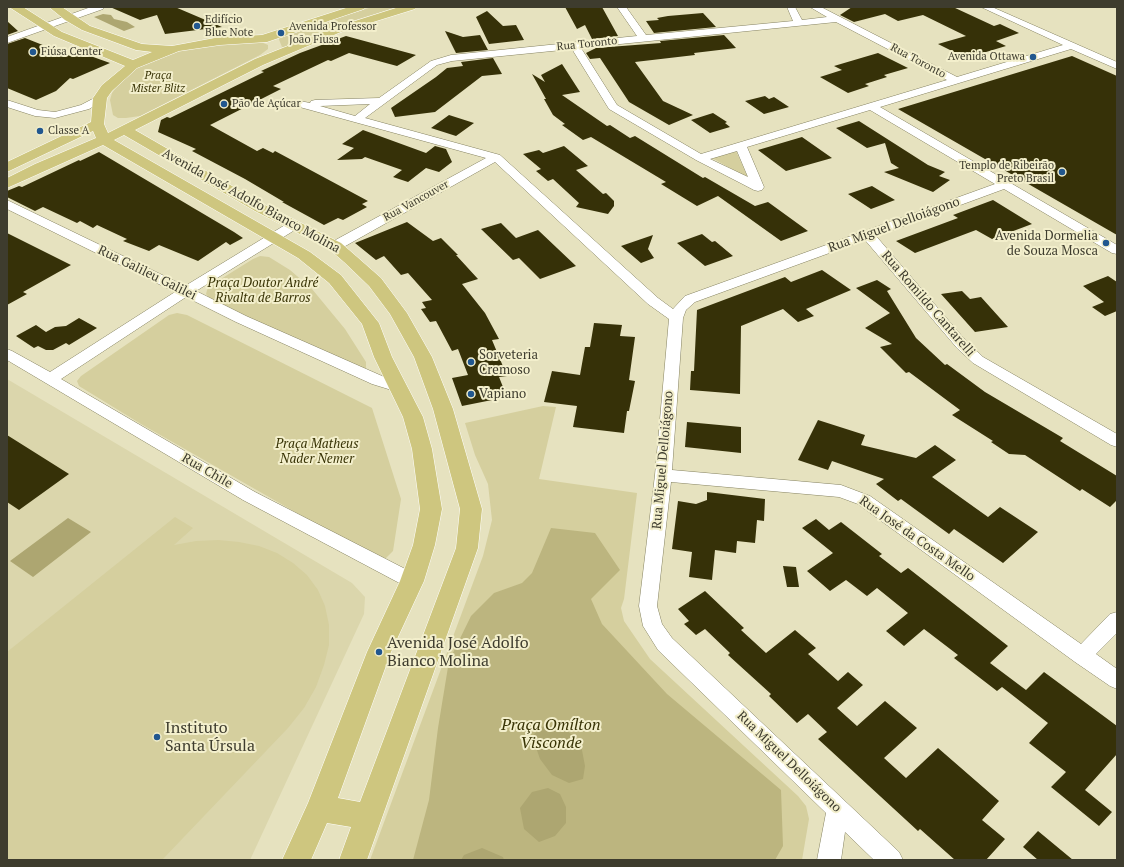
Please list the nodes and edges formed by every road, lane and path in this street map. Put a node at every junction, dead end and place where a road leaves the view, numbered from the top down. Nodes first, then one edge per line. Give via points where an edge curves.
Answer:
1 (15, 7) edge
2 (54, 7) edge
3 (100, 7) edge
4 (360, 7) edge
5 (411, 7) edge
6 (621, 7) edge
7 (791, 7) edge
8 (814, 7) edge
9 (985, 7) edge
10 (69, 18) junction
11 (837, 19) junction
12 (798, 22) junction
13 (45, 27) junction
14 (86, 28) junction
15 (58, 34) junction
16 (643, 38) junction
17 (262, 39) junction
18 (7, 40) edge
19 (574, 45) junction
20 (1070, 46) junction
21 (178, 48) junction
22 (259, 62) junction
23 (133, 66) junction
24 (1117, 66) edge
25 (955, 80) junction
26 (100, 98) junction
27 (381, 101) junction
28 (7, 103) edge
29 (870, 106) junction
30 (356, 120) junction
31 (113, 124) junction
32 (740, 146) junction
33 (496, 157) junction
34 (700, 158) junction
35 (7, 168) edge
36 (7, 184) edge
37 (1004, 185) junction
38 (7, 204) edge
39 (294, 225) junction
40 (868, 235) junction
41 (273, 237) junction
42 (335, 246) junction
43 (1117, 250) edge
44 (185, 292) junction
45 (398, 313) junction
46 (676, 318) junction
47 (370, 323) junction
48 (7, 354) edge
49 (50, 379) junction
50 (398, 387) junction
51 (1117, 441) edge
52 (663, 475) junction
53 (412, 581) junction
54 (1117, 620) edge
55 (1082, 656) junction
56 (1117, 680) edge
57 (320, 808) junction
58 (838, 809) junction
59 (369, 817) junction
60 (296, 860) edge
61 (353, 860) edge
62 (829, 860) edge
63 (891, 860) edge

1 - 13 main road
2 - 10 main road
3 - 10 street
4 - 17 main road
5 - 22 main road via 338,30
6 - 16 street
7 - 12 street
8 - 11 street, Rua Toronto
9 - 20 street
10 - 13 street
10 - 14 main road
11 - 12 street, Rua Toronto
11 - 25 street, Rua Toronto
12 - 16 street, Rua Toronto
13 - 15 main road
13 - 18 street
14 - 15 main road via 73,28
14 - 21 main road via 140,47
15 - 23 main road
16 - 19 street, Rua Toronto
17 - 21 main road via 220,41
17 - 22 main road via 275,44 274,49
19 - 27 street, Rua Toronto via 451,58 434,63
19 - 34 street via 613,107
20 - 24 street
20 - 25 street
21 - 23 main road
22 - 31 main road
23 - 26 main road via 112,83
25 - 29 street
26 - 28 street via 85,107 55,115 35,113
26 - 31 main road
27 - 30 street, Rua Toronto
27 - 30 street via 300,104
29 - 32 street
29 - 37 street
30 - 33 street
31 - 35 main road
31 - 36 main road
31 - 39 main road, Avenida José Adolfo Bianco Molina
31 - 41 main road, Avenida José Adolfo Bianco Molina
32 - 34 street
32 - 34 street via 758,187
33 - 42 street, Rua Vancouver
33 - 46 street via 653,301
37 - 40 street, Rua Miguel Delloiágono
37 - 43 street
38 - 44 street, Rua Galileu Galilei
39 - 41 street
39 - 42 main road, Avenida José Adolfo Bianco Molina
40 - 46 street, Rua Miguel Delloiágono via 690,300 680,308
40 - 51 street, Rua Romildo Cantarelli via 962,346 978,360
41 - 44 street
41 - 47 main road, Avenida José Adolfo Bianco Molina via 304,255 334,279
42 - 45 main road, Avenida José Adolfo Bianco Molina via 375,282
44 - 49 street
44 - 50 street, Rua Galileu Galilei via 291,342
45 - 47 main road
45 - 59 main road, Avenida José Adolfo Bianco Molina via 423,357 443,409 471,509 467,548
46 - 52 street, Rua Miguel Delloiágono
47 - 50 main road, Avenida José Adolfo Bianco Molina
48 - 49 street, Rua Chile
49 - 53 street, Rua Chile via 248,496
50 - 53 main road, Avenida José Adolfo Bianco Molina via 413,417 422,449 431,509 424,545
52 - 55 street, Rua José da Costa Mello via 842,491 864,500
52 - 58 street, Rua Miguel Delloiágono via 648,606 653,626 665,644
53 - 57 main road, Avenida José Adolfo Bianco Molina via 379,652
54 - 55 street
55 - 56 street, Rua José da Costa Mello
57 - 59 main road
57 - 60 main road, Avenida José Adolfo Bianco Molina
58 - 62 street
58 - 63 street, Rua Miguel Delloiágono
59 - 61 main road, Avenida José Adolfo Bianco Molina

